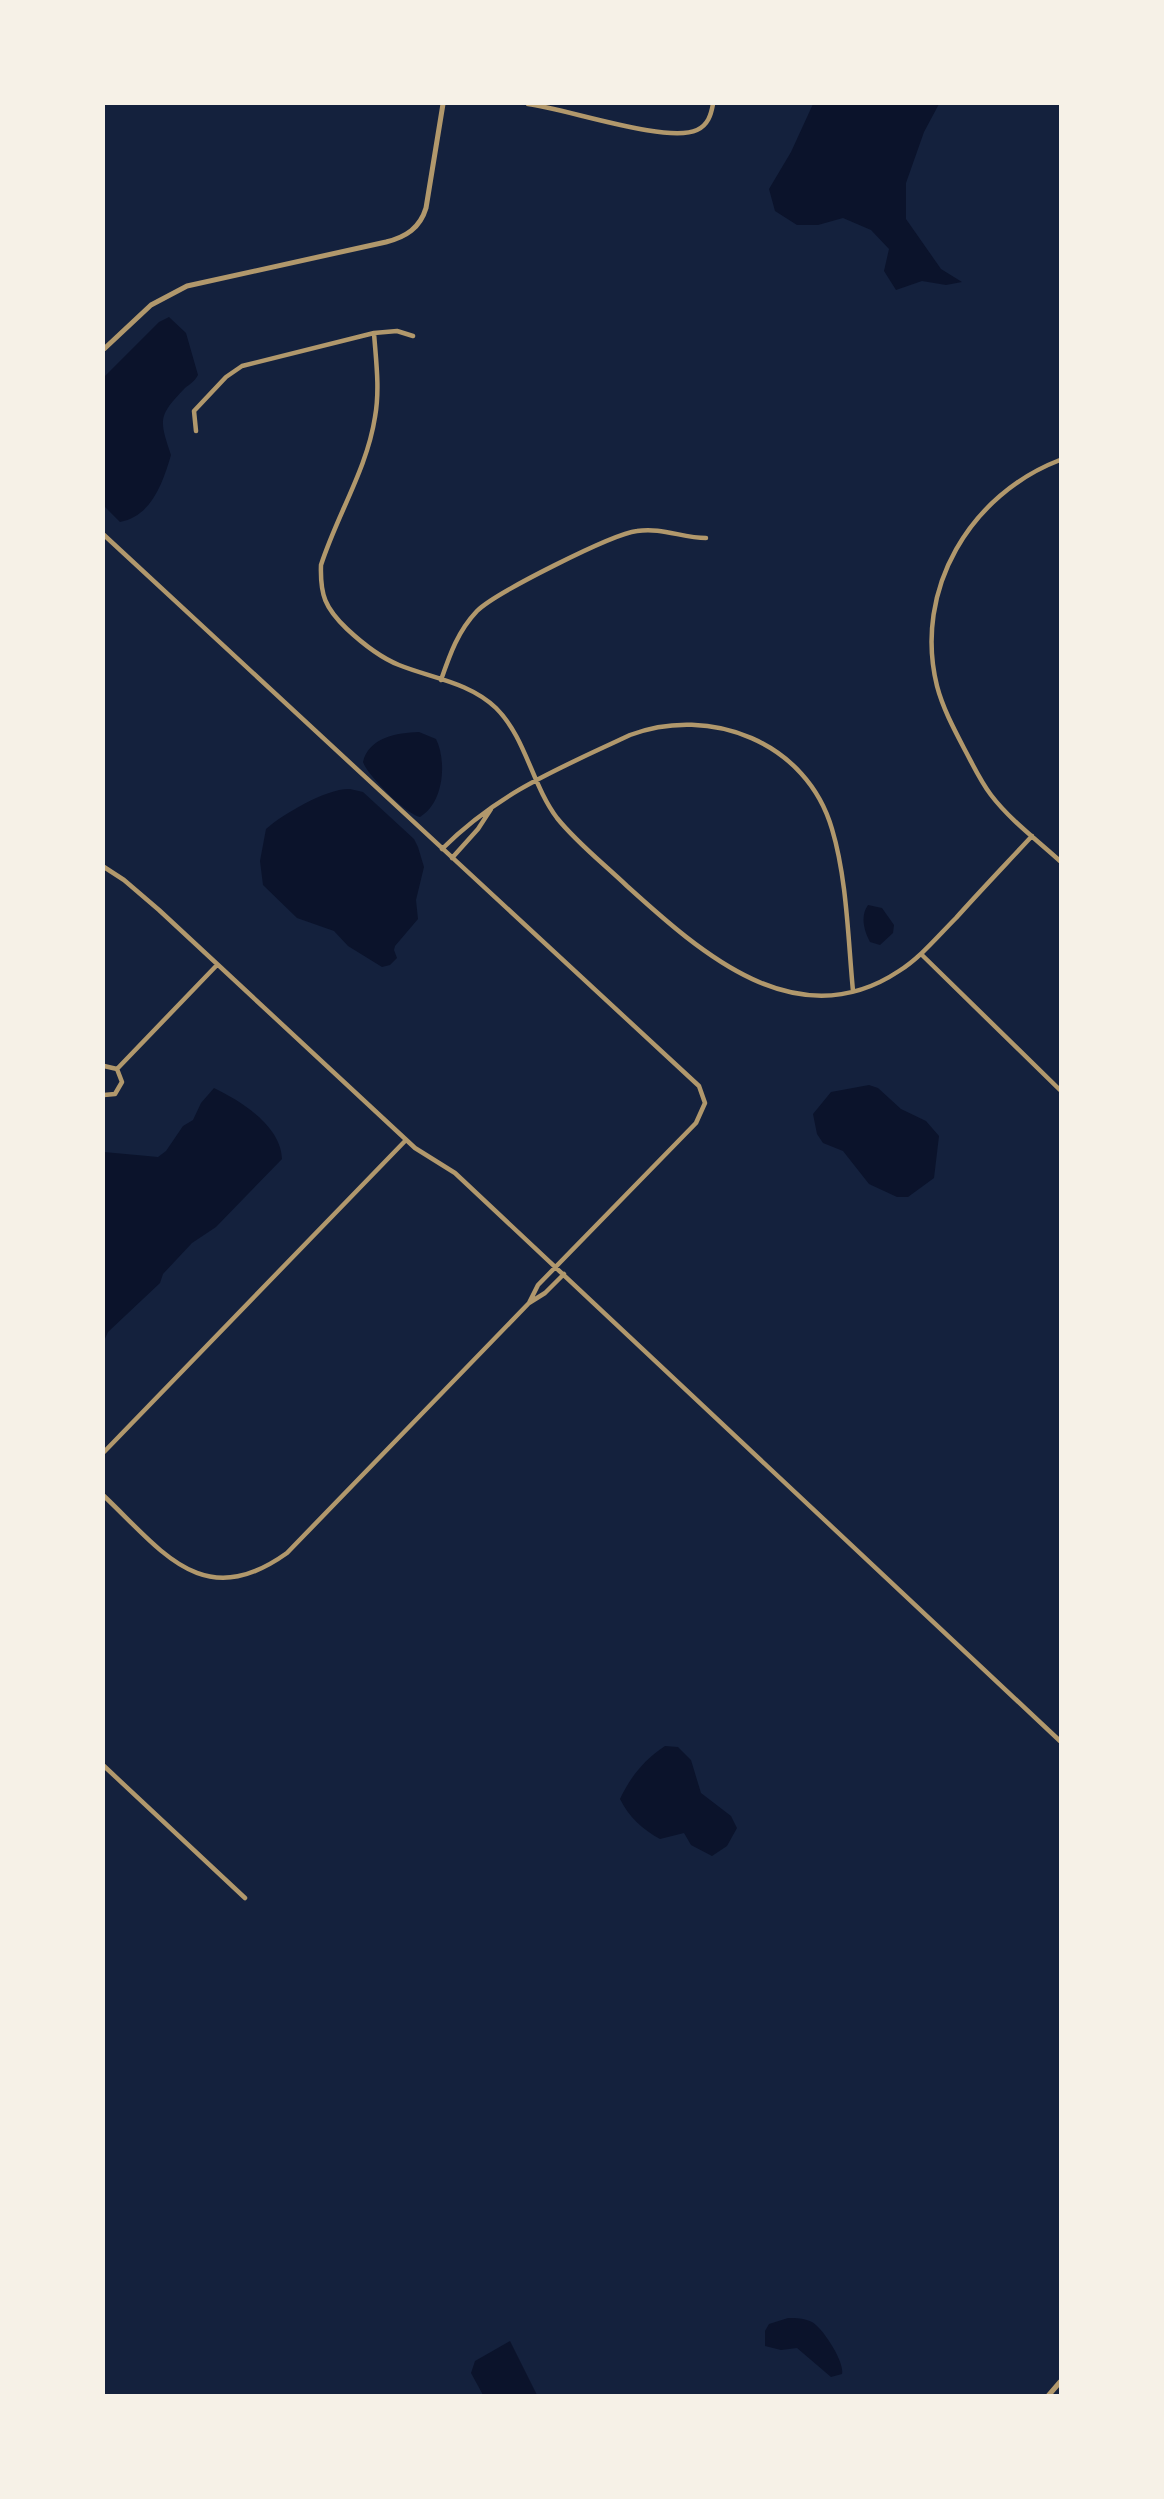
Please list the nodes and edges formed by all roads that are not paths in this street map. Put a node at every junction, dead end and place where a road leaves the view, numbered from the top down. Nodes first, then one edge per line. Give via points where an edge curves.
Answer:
1 (443, 104) edge
2 (528, 104) edge
3 (713, 104) edge
4 (374, 333) junction
5 (413, 336) dead end
6 (104, 349) edge
7 (196, 431) dead end
8 (1060, 460) edge
9 (104, 535) edge
10 (706, 538) dead end
11 (441, 680) junction
12 (536, 778) junction
13 (491, 809) junction
14 (1032, 836) junction
15 (442, 849) junction
16 (452, 858) junction
17 (1060, 861) edge
18 (104, 867) edge
19 (921, 954) junction
20 (217, 964) junction
21 (854, 991) junction
22 (104, 1066) edge
23 (117, 1069) junction
24 (1060, 1090) edge
25 (104, 1095) edge
26 (406, 1140) junction
27 (556, 1267) junction
28 (564, 1274) junction
29 (529, 1303) junction
30 (104, 1452) edge
31 (104, 1496) edge
32 (1060, 1741) edge
33 (104, 1766) edge
34 (245, 1898) dead end
35 (1060, 2382) edge
36 (1048, 2396) edge

1 - 6 street via 426,208 415,229 386,242 187,286 151,305
2 - 3 street via 590,120 684,133 706,124
4 - 5 street via 397,331
4 - 7 street via 242,366 194,411
4 - 11 street via 376,416 368,449 323,558 320,584 332,614 376,653
8 - 14 street via 1010,486 975,519 945,571 933,628 935,674 950,721 992,796
9 - 15 street
10 - 11 street via 672,531 637,531 616,537 503,592 478,610 465,626 453,645
11 - 12 street via 476,693 497,709 512,728
12 - 13 street
12 - 21 street via 554,813 570,833 655,911 724,964 757,983 787,993 824,995
12 - 21 street via 630,735 668,725 716,726 745,734 770,747 808,782 832,828
13 - 15 street via 470,822
13 - 16 street
14 - 17 street
14 - 19 street
15 - 16 street
16 - 27 street via 687,1072 699,1086 705,1103 696,1123
18 - 20 street via 124,880
19 - 21 street via 889,977
19 - 24 street
20 - 23 street
20 - 26 street
22 - 23 street
23 - 25 street via 122,1077 121,1086 115,1094
26 - 27 street via 455,1173
26 - 30 street
27 - 28 street
27 - 29 street
28 - 29 street
28 - 32 street
29 - 31 street via 287,1553 265,1569 237,1578 210,1577 188,1570
33 - 34 street
35 - 36 street

